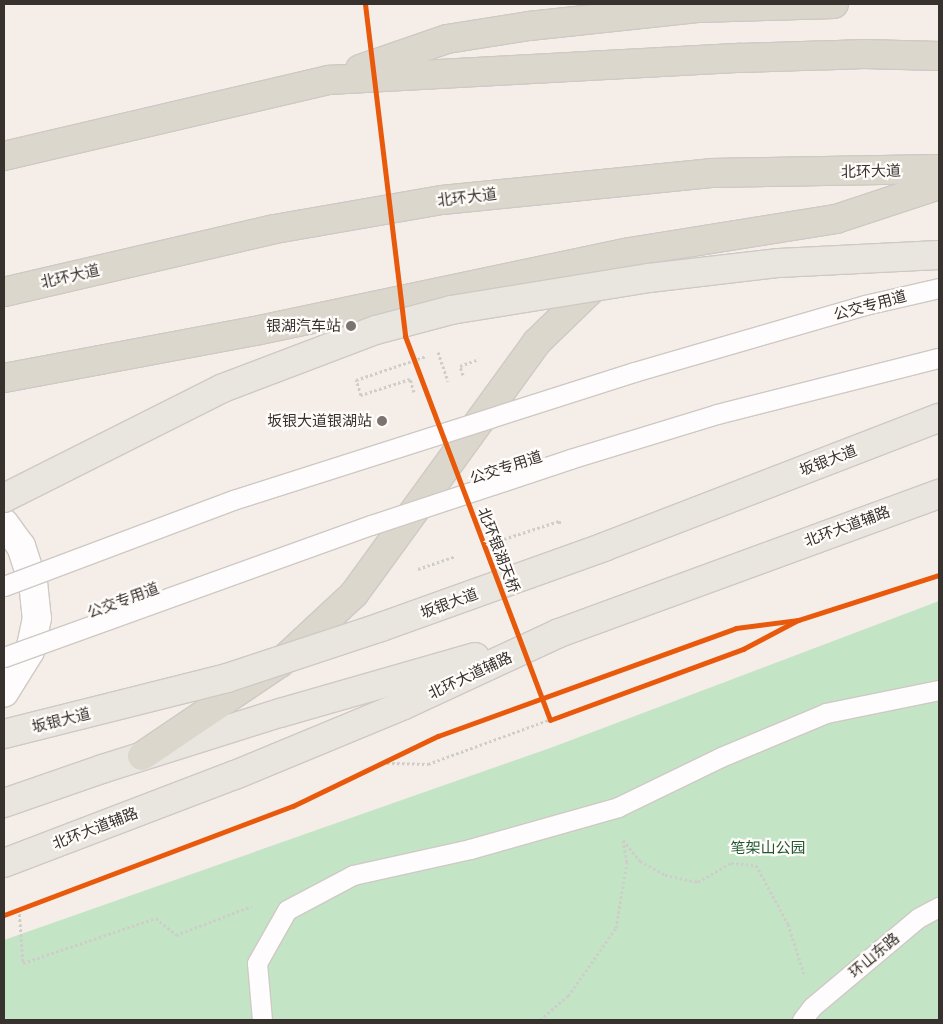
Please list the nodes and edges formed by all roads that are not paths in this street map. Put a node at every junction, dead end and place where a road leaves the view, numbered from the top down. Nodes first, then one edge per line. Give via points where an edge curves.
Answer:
1 (834, 4) edge
2 (939, 56) edge
3 (328, 80) junction
4 (4, 156) edge
5 (939, 170) edge
6 (939, 185) edge
7 (630, 252) junction
8 (939, 255) edge
9 (939, 288) edge
10 (4, 292) edge
11 (939, 358) edge
12 (4, 378) edge
13 (939, 418) edge
14 (939, 494) edge
15 (4, 498) edge
16 (4, 523) edge
17 (4, 586) edge
18 (559, 633) junction
19 (4, 657) edge
20 (939, 690) edge
21 (4, 693) edge
22 (4, 734) edge
23 (142, 756) junction
24 (4, 803) edge
25 (4, 863) edge
26 (939, 907) edge
27 (807, 1014) edge
28 (262, 1020) edge

1 - 3 highway via 697,8 529,26 447,40
2 - 3 highway via 864,54 731,58
3 - 4 highway
5 - 10 highway, 北环大道 via 710,173 442,200 275,229
6 - 7 highway via 836,219
7 - 12 highway via 255,332
7 - 23 highway via 537,342 354,594 280,663
8 - 15 main road, bridge via 770,264 538,294 451,310 376,330 223,388
9 - 17 lane, 公交专用道, bridge via 865,305 606,381 233,500
11 - 19 lane, 公交专用道, bridge via 717,414 570,459 371,525
13 - 22 main road, 坂银大道, bridge via 604,546 380,627 227,678
14 - 18 main road, 北环大道辅路
16 - 21 street via 21,546 33,582 37,618 30,651
18 - 23 main road
18 - 25 main road, 北环大道辅路 via 395,709
20 - 28 lane via 826,712 618,807 470,849 353,875 286,910 257,963
23 - 24 main road
26 - 27 lane, 环山东路 via 918,918

